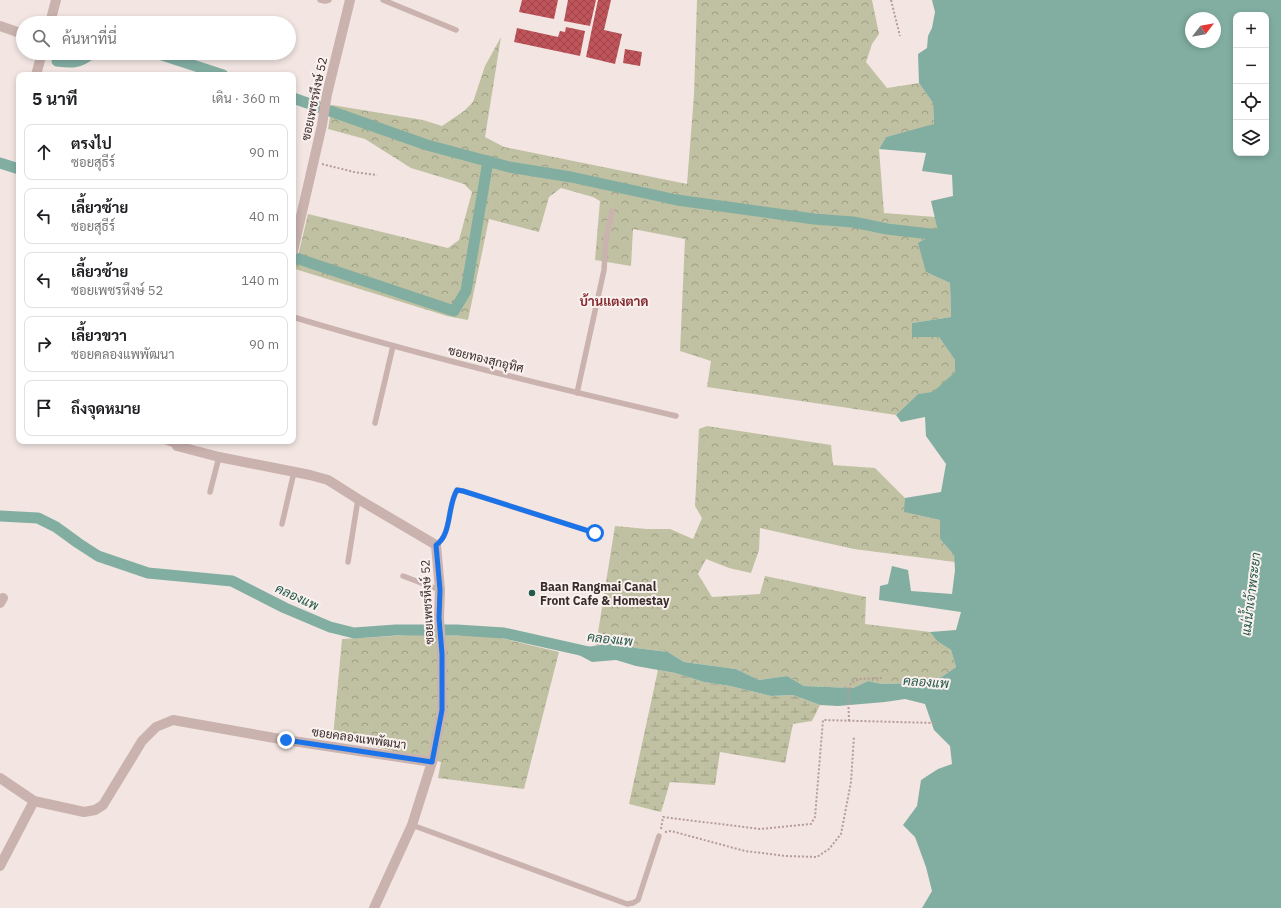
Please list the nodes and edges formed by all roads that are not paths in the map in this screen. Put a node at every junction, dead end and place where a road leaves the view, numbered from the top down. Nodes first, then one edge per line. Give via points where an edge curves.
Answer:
1 (56, 0) edge
2 (320, 0) edge
3 (329, 0) edge
4 (350, 0) edge
5 (383, 0) edge
6 (52, 16) edge
7 (0, 26) edge
8 (456, 30) dead end
9 (16, 32) edge
10 (40, 60) edge
11 (37, 72) edge
12 (612, 211) dead end
13 (296, 238) edge
14 (296, 318) edge
15 (393, 346) junction
16 (577, 393) junction
17 (676, 416) dead end
18 (375, 423) dead end
19 (181, 444) edge
20 (219, 458) junction
21 (294, 472) junction
22 (210, 492) dead end
23 (358, 499) junction
24 (282, 524) dead end
25 (595, 533) dead end
26 (436, 545) junction
27 (348, 562) dead end
28 (403, 576) dead end
29 (440, 590) junction
30 (432, 762) junction
31 (0, 778) edge
32 (34, 801) junction
33 (412, 825) junction
34 (659, 836) road end
35 (0, 866) edge
36 (374, 908) edge

1 - 6 street
2 - 3 lane
4 - 13 street, ซอยเพชรหึงษ์ 52
5 - 8 lane
7 - 9 street
10 - 11 street
12 - 16 lane via 606,238 604,270
14 - 15 lane, ซอยทองสุกอุทิศ
15 - 16 lane, ซอยทองสุกอุทิศ
15 - 18 lane
16 - 17 lane, ซอยทองสุกอุทิศ
19 - 20 street, ซอยเพชรหึงษ์ 52
20 - 21 street, ซอยเพชรหึงษ์ 52
20 - 22 lane
21 - 23 street, ซอยเพชรหึงษ์ 52 via 328,480
21 - 24 lane
23 - 26 street, ซอยเพชรหึงษ์ 52
23 - 27 lane
25 - 26 lane via 457,490 443,540
26 - 29 street, ซอยเพชรหึงษ์ 52
28 - 29 lane
29 - 30 street, ซอยเพชรหึงษ์ 52 via 442,710
30 - 32 street, ซอยคลองแพพัฒนา via 173,720 156,727 142,741 103,805 95,810 84,812
30 - 33 street, ซอยเพชรหึงษ์ 52
31 - 32 street, ซอยคลองแพพัฒนา
32 - 35 street
33 - 34 lane via 628,904 638,900
33 - 36 street, ซอยเพชรหึงษ์ 52

